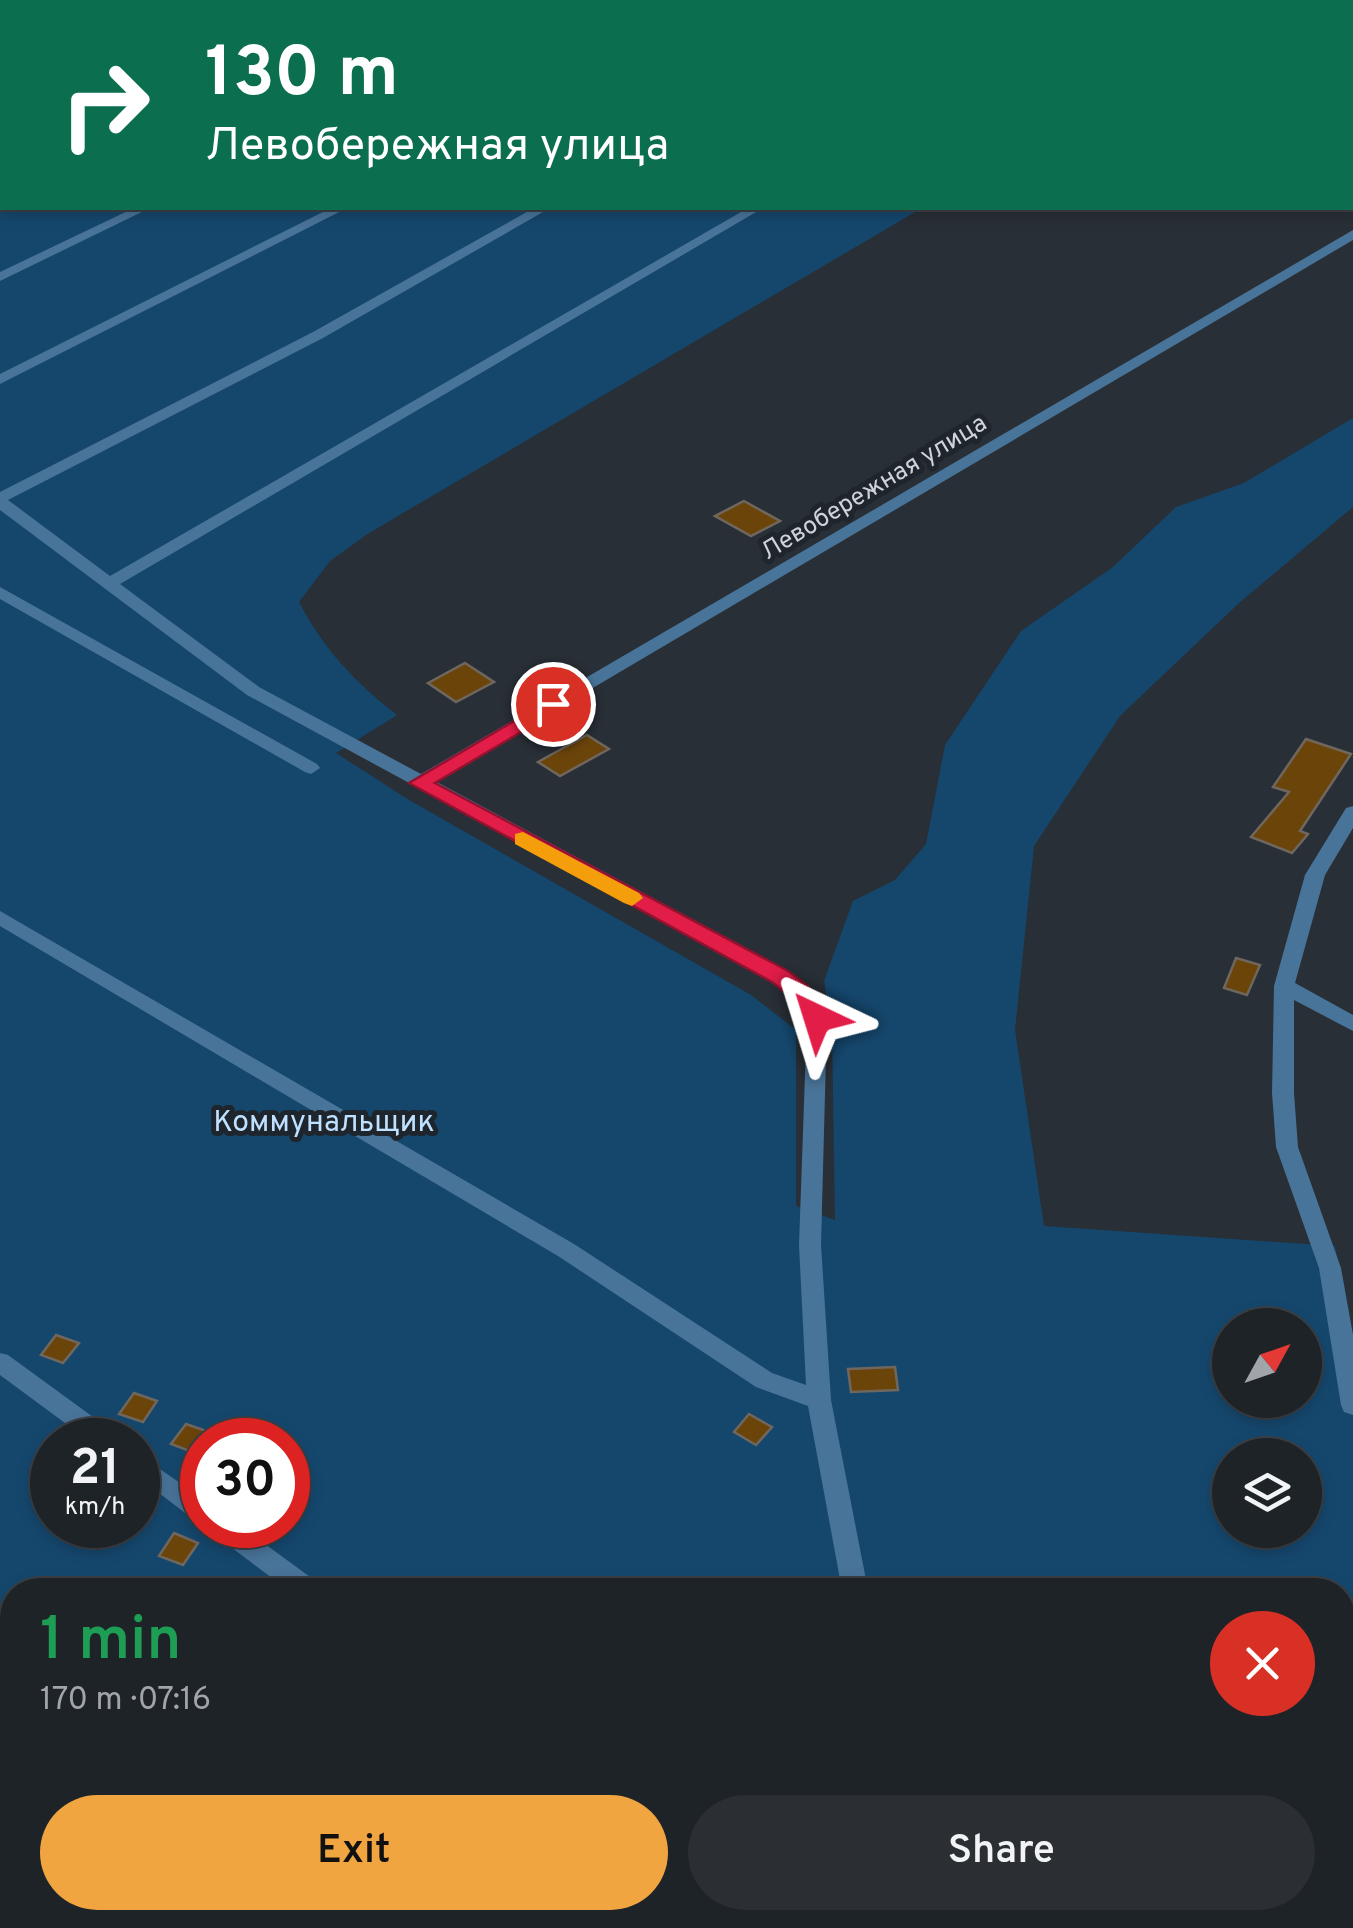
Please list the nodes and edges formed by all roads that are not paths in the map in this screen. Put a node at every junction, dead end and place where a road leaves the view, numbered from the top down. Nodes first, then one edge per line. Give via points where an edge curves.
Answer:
1 (140, 210) edge
2 (336, 210) edge
3 (539, 210) edge
4 (754, 210) edge
5 (1353, 234) edge
6 (0, 277) edge
7 (0, 380) edge
8 (0, 500) edge
9 (110, 583) junction
10 (0, 592) edge
11 (310, 768) dead end
12 (419, 783) junction
13 (1353, 812) edge
14 (0, 917) edge
15 (1284, 986) junction
16 (1353, 1024) edge
17 (0, 1362) edge
18 (819, 1400) junction
19 (1353, 1405) edge
20 (76, 1418) edge
21 (251, 1548) edge
22 (292, 1578) edge
23 (853, 1578) edge

1 - 6 street
2 - 7 street
3 - 8 street via 318,335
4 - 9 street
5 - 12 street, Левобережная улица
8 - 9 street
9 - 12 street via 252,691
10 - 11 street
12 - 18 street via 780,976 817,1018 810,1245
13 - 15 street via 1315,875
14 - 18 street via 566,1250 764,1380
15 - 16 street
15 - 19 street via 1287,1146 1330,1268
17 - 20 street
18 - 23 street
21 - 22 street

